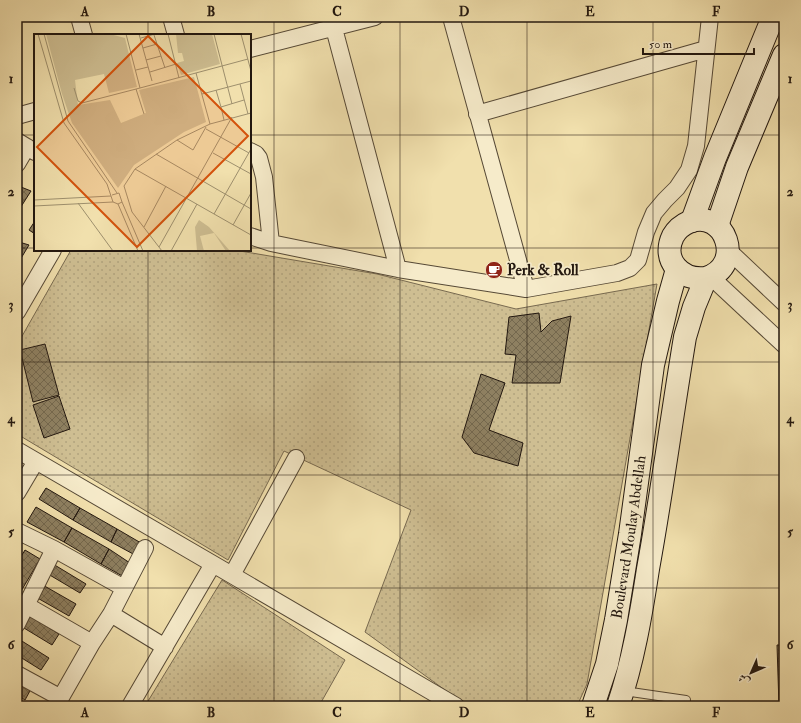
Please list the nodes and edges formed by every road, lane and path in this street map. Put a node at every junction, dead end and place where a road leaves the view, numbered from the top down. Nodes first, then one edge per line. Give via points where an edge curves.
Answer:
1 (79, 17) edge
2 (171, 17) edge
3 (374, 17) edge
4 (451, 17) edge
5 (710, 17) edge
6 (774, 17) edge
7 (333, 22) edge
8 (84, 34) edge
9 (176, 34) edge
10 (251, 49) edge
11 (706, 49) junction
12 (784, 54) edge
13 (34, 111) edge
14 (477, 114) junction
15 (17, 116) edge
16 (26, 147) edge
17 (251, 152) edge
18 (17, 164) edge
19 (692, 221) junction
20 (717, 226) junction
21 (251, 236) edge
22 (271, 243) junction
23 (52, 251) edge
24 (729, 252) junction
25 (398, 269) junction
26 (677, 269) junction
27 (709, 278) junction
28 (526, 289) junction
29 (784, 303) edge
30 (17, 312) edge
31 (784, 345) edge
32 (17, 450) edge
33 (296, 458) dead end
34 (36, 461) junction
35 (17, 493) edge
36 (17, 531) edge
37 (145, 548) dead end
38 (54, 549) junction
39 (213, 564) junction
40 (232, 575) junction
41 (124, 588) junction
42 (26, 605) junction
43 (111, 614) junction
44 (17, 624) edge
45 (92, 643) junction
46 (165, 647) junction
47 (17, 674) edge
48 (621, 698) edge
49 (686, 700) dead end
50 (59, 702) edge
51 (130, 706) edge
52 (456, 706) edge
53 (593, 706) edge

1 - 8 street
2 - 9 street
3 - 7 street
4 - 14 street
5 - 11 street
6 - 19 main road via 715,158
7 - 10 street
7 - 25 street
11 - 14 street
11 - 28 street via 696,146 689,170 677,188 654,213 638,260 630,268 617,273
12 - 20 main road via 737,168
13 - 15 street
14 - 28 street
16 - 18 street
17 - 22 street via 259,158 264,177
19 - 20 main road via 701,220
19 - 26 main road via 683,225 671,240 672,261
20 - 24 main road via 726,237
21 - 22 street
22 - 25 street
23 - 30 street
24 - 27 main road via 720,271
24 - 29 street
25 - 28 street
26 - 27 main road via 691,278
26 - 53 main road, Boulevard Moulay Abdellah via 653,365 616,620 607,664
27 - 31 street
27 - 48 main road, Boulevard Moulay Abdellah via 691,315 685,338 640,617
32 - 34 street
33 - 40 street
34 - 35 street
34 - 39 street
36 - 38 street
37 - 41 street
38 - 41 street
38 - 42 street
39 - 40 street
39 - 46 street
40 - 52 street
41 - 43 street
42 - 44 street
42 - 45 street
43 - 45 street
43 - 46 street
45 - 50 street
46 - 51 street
47 - 50 street
48 - 49 lane

